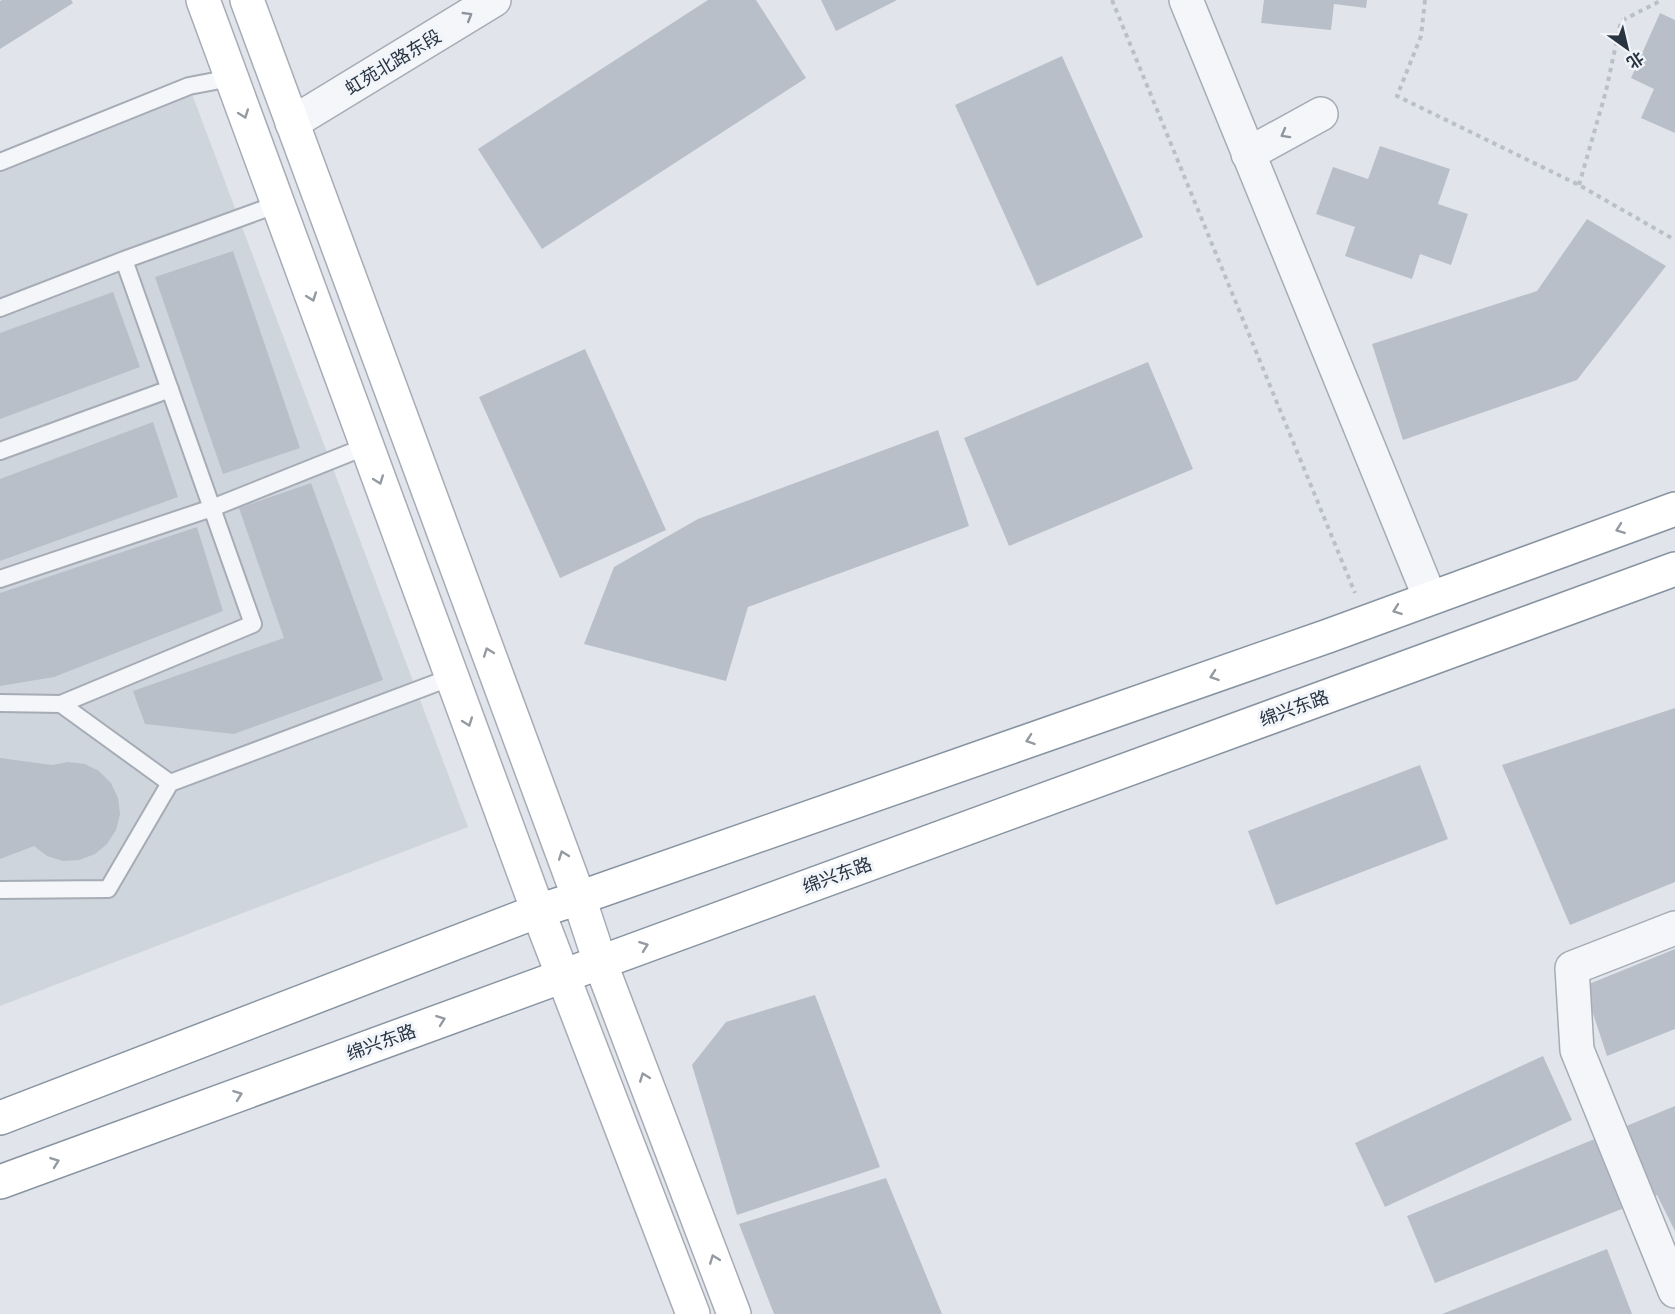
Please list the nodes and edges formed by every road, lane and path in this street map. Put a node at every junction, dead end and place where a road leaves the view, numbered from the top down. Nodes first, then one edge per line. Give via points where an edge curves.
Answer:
1 (203, 0) edge
2 (247, 0) edge
3 (494, 0) edge
4 (1112, 0) edge
5 (1186, 0) edge
6 (1425, 0) edge
7 (1662, 0) edge
8 (231, 78) junction
9 (1321, 114) dead end
10 (292, 123) junction
11 (1248, 154) junction
12 (0, 162) edge
13 (1579, 185) junction
14 (278, 204) junction
15 (1675, 240) edge
16 (124, 260) junction
17 (0, 308) edge
18 (170, 389) junction
19 (367, 446) junction
20 (0, 451) edge
21 (212, 508) junction
22 (1675, 509) edge
23 (1675, 569) edge
24 (0, 579) edge
25 (1430, 598) junction
26 (1367, 621) junction
27 (452, 677) junction
28 (0, 703) edge
29 (61, 704) junction
30 (170, 783) junction
31 (0, 890) edge
32 (579, 898) junction
33 (538, 911) junction
34 (1675, 928) edge
35 (600, 962) junction
36 (563, 975) junction
37 (0, 1119) edge
38 (0, 1182) edge
39 (1675, 1291) edge
40 (693, 1314) edge
41 (735, 1314) edge

1 - 8 main road
2 - 10 main road
10 -> 3 street, 虹苑北路东段
4 - 26 path
5 - 11 street
6 - 13 path via 1421,36 1397,96
7 - 13 path via 1622,21
8 - 12 lane via 189,86
8 -> 14 main road
9 -> 11 street
32 -> 10 main road
11 - 25 street
13 - 15 path
14 - 16 lane
14 -> 19 main road
16 - 17 lane
16 - 18 lane
18 - 20 lane
18 - 21 lane
19 - 21 lane
19 -> 27 main road
21 - 24 lane
21 - 29 lane via 253,624
22 -> 25 main road
35 -> 23 main road, 绵兴东路
25 -> 26 main road
26 -> 32 main road
27 - 30 lane
27 -> 33 main road
28 - 29 lane
29 - 30 lane
30 - 31 lane via 108,889
32 - 33 main road
32 - 35 main road
33 - 36 main road
33 - 37 main road
34 - 39 street via 1572,968 1577,1050
35 - 36 main road, 绵兴东路
41 -> 35 main road
38 -> 36 main road, 绵兴东路
36 - 40 main road

